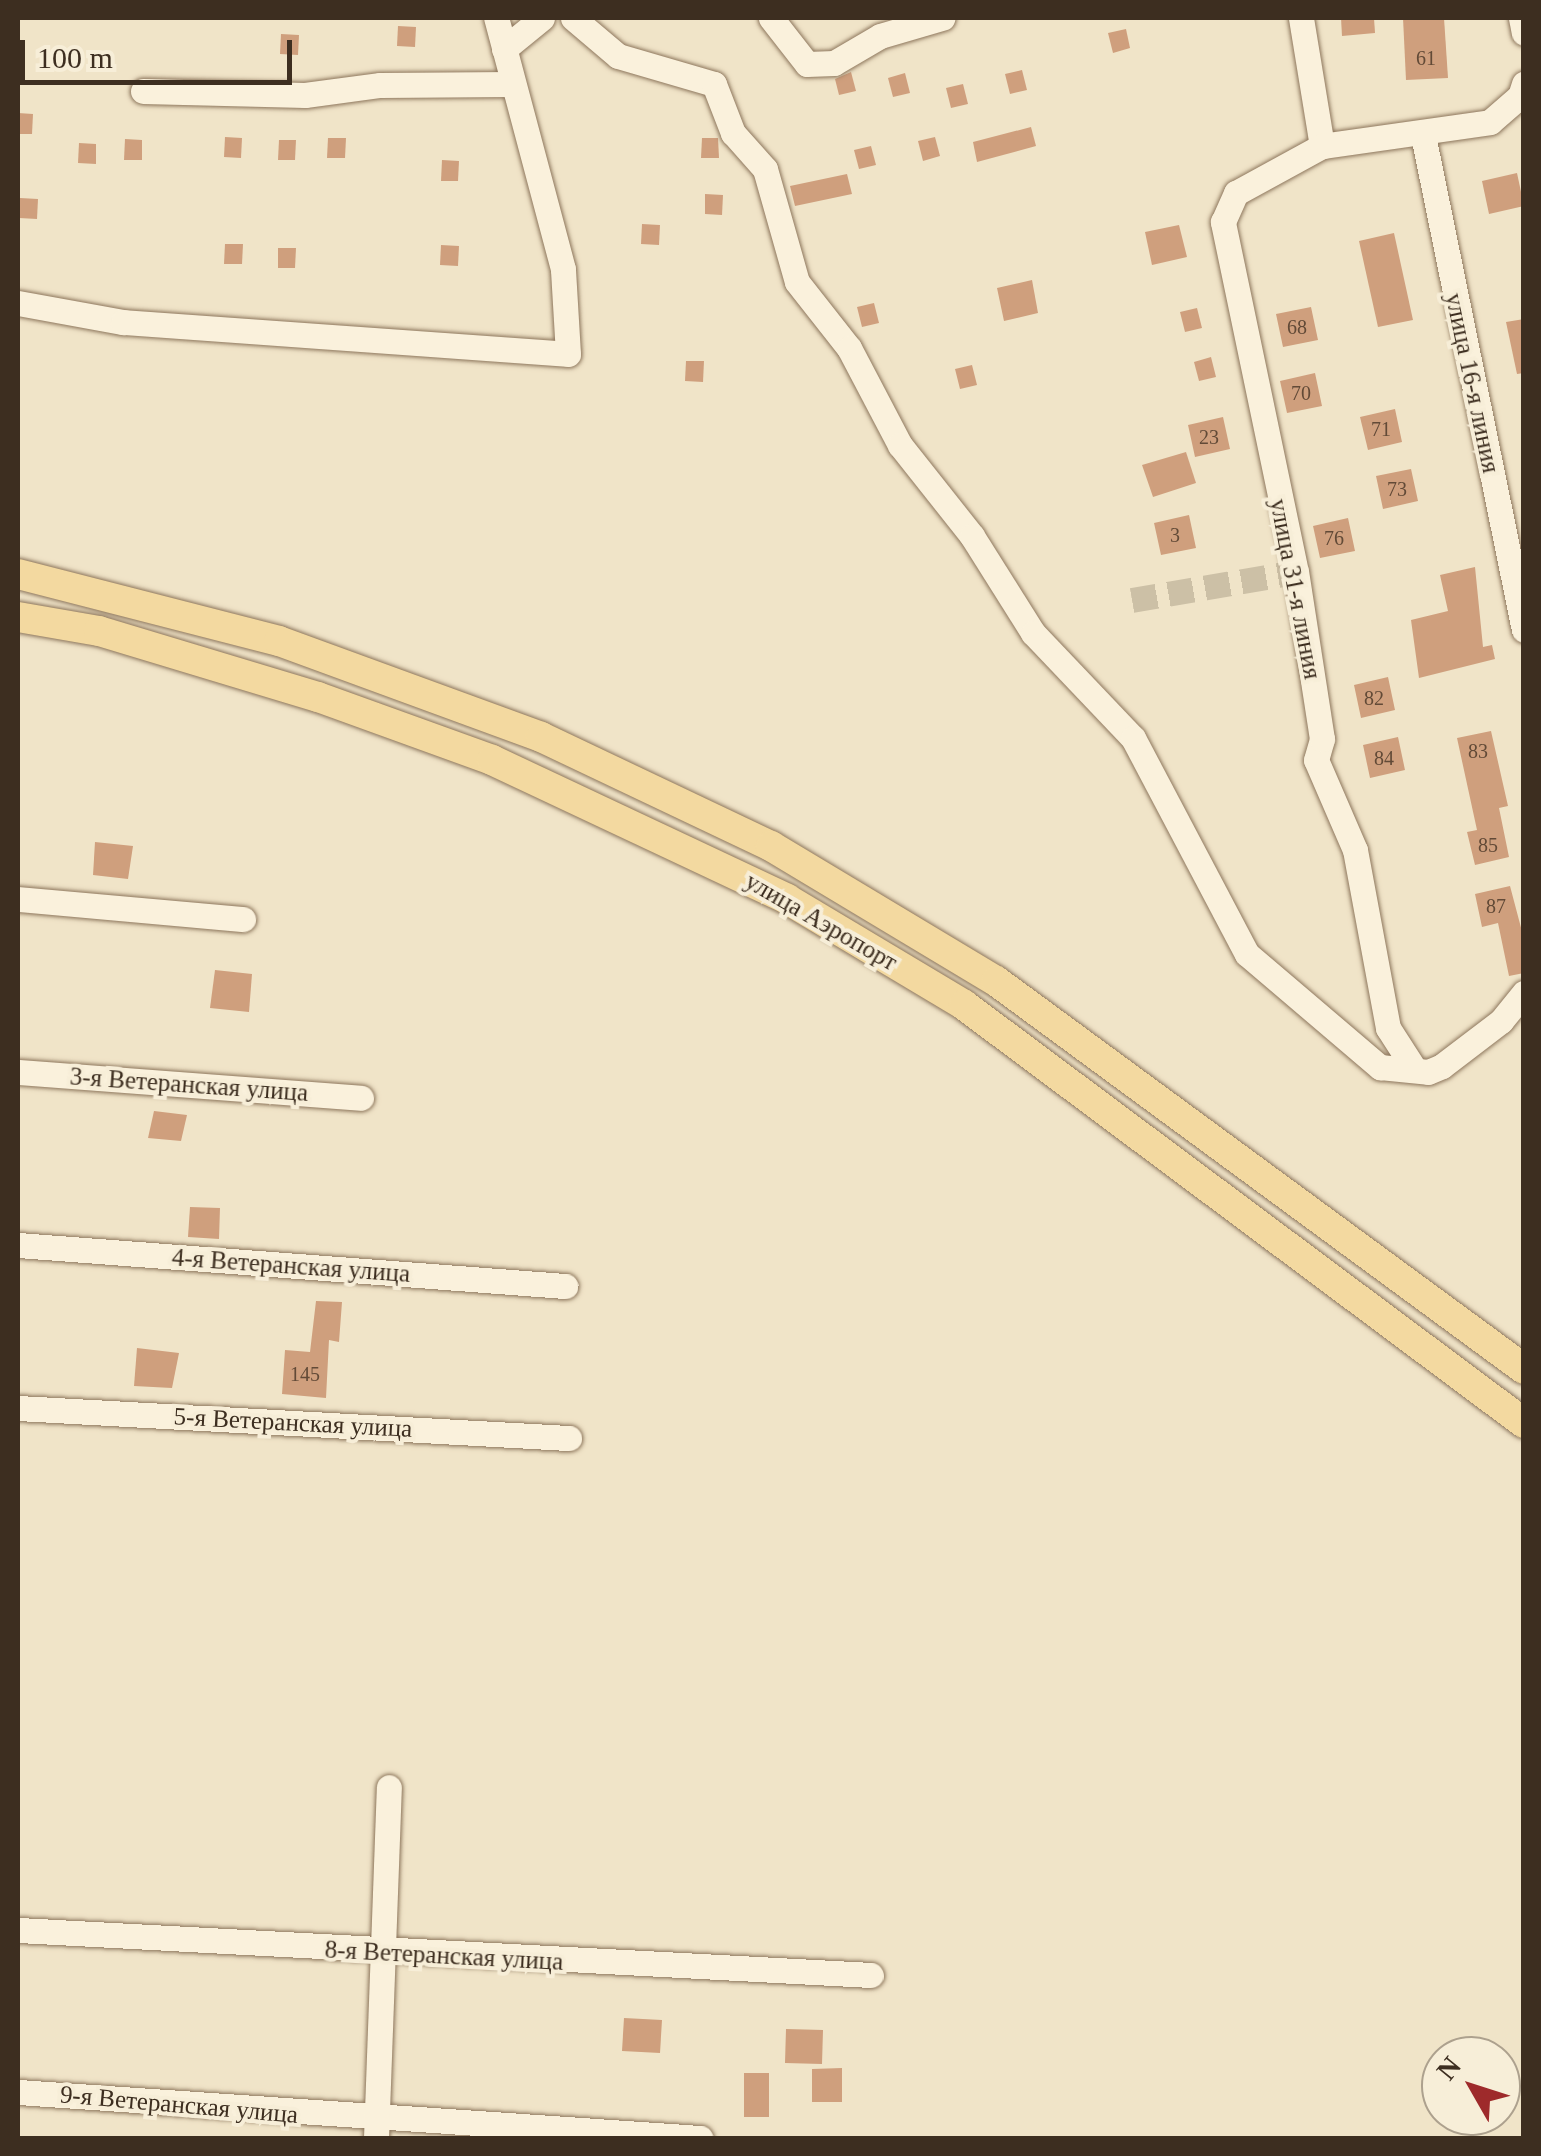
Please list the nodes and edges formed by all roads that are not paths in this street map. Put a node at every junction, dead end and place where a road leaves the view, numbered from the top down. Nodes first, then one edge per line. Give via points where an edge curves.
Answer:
1 (496, 18) edge
2 (542, 18) edge
3 (573, 18) edge
4 (770, 18) edge
5 (942, 18) edge
6 (1301, 18) edge
7 (1521, 18) edge
8 (1524, 33) edge
9 (504, 49) junction
10 (511, 84) junction
11 (1524, 84) edge
12 (143, 91) dead end
13 (1423, 135) junction
14 (1322, 146) junction
15 (18, 303) edge
16 (18, 574) edge
17 (18, 617) edge
18 (1524, 630) edge
19 (18, 899) edge
20 (244, 919) dead end
21 (1524, 993) edge
22 (1414, 1070) junction
23 (18, 1072) edge
24 (361, 1098) dead end
25 (18, 1245) edge
26 (565, 1286) dead end
27 (1524, 1369) edge
28 (18, 1408) edge
29 (1524, 1422) edge
30 (569, 1438) dead end
31 (389, 1787) dead end
32 (18, 1930) edge
33 (380, 1954) junction
34 (871, 1975) dead end
35 (18, 2092) edge
36 (376, 2130) edge
37 (700, 2138) edge

1 - 9 street
2 - 9 street
3 - 22 street via 618,56 714,84 733,133 765,169 796,282 849,348 900,445 972,536 1033,632 1134,738 1247,954 1380,1067
4 - 5 street via 807,64 834,63 880,36
6 - 14 street
7 - 8 street
9 - 10 street
10 - 12 street via 380,84 305,94
10 - 15 street via 563,269 568,354 296,338 105,320
11 - 13 street via 1520,96 1490,122
13 - 14 street
13 - 18 street, улица 16-я линия
14 - 22 street, улица 31-я линия via 1236,194 1222,222 1296,572 1322,739 1316,760 1351,835 1388,1028
16 - 27 main road, улица Аэропорт via 280,640 541,737 771,846 996,981
17 - 29 main road, улица Аэропорт via 99,632 318,697 492,760 788,899 964,1004
19 - 20 street
21 - 22 street via 1467,1050 1428,1072
23 - 24 street, 3-я Ветеранская улица
25 - 26 street, 4-я Ветеранская улица
28 - 30 street, 5-я Ветеранская улица
31 - 33 street
32 - 33 street, 8-я Ветеранская улица
33 - 34 street, 8-я Ветеранская улица
33 - 36 street
35 - 36 street, 9-я Ветеранская улица
36 - 37 street, 9-я Ветеранская улица

